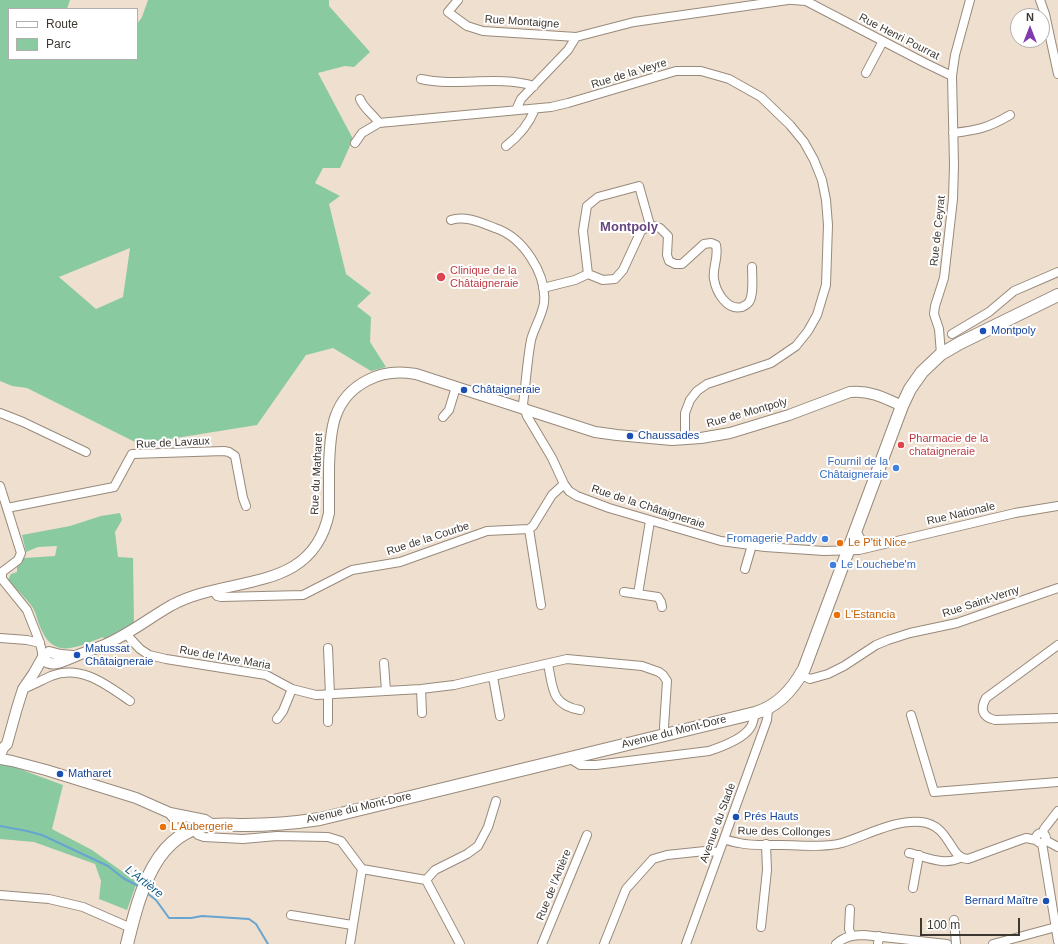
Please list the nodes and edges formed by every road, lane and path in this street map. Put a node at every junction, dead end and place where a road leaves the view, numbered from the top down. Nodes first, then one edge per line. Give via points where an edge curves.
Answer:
1 (458, 0) edge
2 (788, 0) edge
3 (792, 0) edge
4 (970, 0) edge
5 (1040, 0) edge
6 (772, 1) edge
7 (576, 37) junction
8 (883, 41) junction
9 (866, 73) dead end
10 (1058, 74) edge
11 (952, 76) junction
12 (421, 79) dead end
13 (534, 86) junction
14 (360, 99) dead end
15 (535, 109) junction
16 (516, 110) junction
17 (1010, 115) dead end
18 (379, 123) junction
19 (953, 133) junction
20 (355, 143) dead end
21 (506, 146) dead end
22 (451, 220) dead end
23 (650, 224) junction
24 (752, 267) dead end
25 (1058, 272) edge
26 (588, 274) junction
27 (543, 288) junction
28 (1058, 295) edge
29 (939, 329) junction
30 (956, 338) junction
31 (941, 354) junction
32 (456, 387) junction
33 (902, 406) junction
34 (524, 409) junction
35 (0, 413) edge
36 (443, 417) dead end
37 (685, 439) junction
38 (86, 452) dead end
39 (564, 484) junction
40 (0, 486) edge
41 (246, 506) dead end
42 (1058, 506) edge
43 (7, 508) junction
44 (650, 521) junction
45 (529, 529) junction
46 (856, 531) junction
47 (752, 544) junction
48 (869, 547) junction
49 (849, 550) junction
50 (745, 569) dead end
51 (1058, 588) edge
52 (214, 591) junction
53 (624, 592) dead end
54 (638, 594) junction
55 (541, 605) dead end
56 (662, 607) dead end
57 (126, 634) junction
58 (0, 638) edge
59 (40, 643) junction
60 (1058, 644) edge
61 (328, 648) dead end
62 (48, 657) junction
63 (384, 663) dead end
64 (548, 664) junction
65 (801, 675) junction
66 (493, 677) junction
67 (23, 689) junction
68 (292, 689) junction
69 (421, 689) junction
70 (386, 691) junction
71 (329, 695) junction
72 (130, 701) dead end
73 (768, 709) junction
74 (580, 710) dead end
75 (422, 713) dead end
76 (755, 713) junction
77 (911, 715) dead end
78 (500, 716) dead end
79 (1058, 718) edge
80 (278, 720) dead end
81 (328, 722) dead end
82 (665, 735) junction
83 (7, 744) junction
84 (0, 756) edge
85 (569, 758) junction
86 (0, 759) edge
87 (12, 761) junction
88 (1058, 782) edge
89 (496, 801) dead end
90 (1058, 811) edge
91 (178, 817) junction
92 (213, 825) junction
93 (187, 833) junction
94 (586, 835) dead end
95 (724, 839) junction
96 (1041, 839) junction
97 (766, 844) junction
98 (1058, 847) edge
99 (719, 852) junction
100 (909, 853) dead end
101 (919, 855) junction
102 (960, 858) junction
103 (362, 869) junction
104 (426, 880) junction
105 (914, 888) dead end
106 (0, 894) edge
107 (850, 909) dead end
108 (291, 915) dead end
109 (954, 920) dead end
110 (352, 925) junction
111 (761, 927) dead end
112 (1056, 927) junction
113 (131, 928) junction
114 (851, 935) junction
115 (878, 940) edge
116 (1058, 941) edge
117 (127, 944) edge
118 (350, 944) edge
119 (460, 944) edge
120 (542, 944) edge
121 (604, 944) edge
122 (686, 944) edge
123 (836, 944) edge
124 (947, 944) edge
125 (956, 944) edge
126 (993, 944) edge

1 - 7 street, Rue Montaigne via 448,12 467,26 483,31
2 - 6 street
3 - 8 street, Rue Henri Pourrat via 806,1
4 - 11 street, Rue de Ceyrat
5 - 10 street
6 - 7 street via 634,22
7 - 13 street via 568,50
8 - 9 street
8 - 11 street, Rue Henri Pourrat
11 - 19 street, Rue de Ceyrat
12 - 13 street via 433,82 523,83
13 - 16 street via 521,99
14 - 18 street
15 - 16 street, Rue de la Veyre
15 - 21 street via 531,119
15 - 37 street, Rue de la Veyre via 568,103 676,71 701,71 729,79 761,97 790,125 814,160 822,180 828,225 826,285 817,315 796,346 770,363 707,384 697,391 685,413
16 - 18 street, Rue de la Veyre
17 - 19 street via 976,131
18 - 20 street, Rue de la Veyre via 362,133
19 - 29 street, Rue de Ceyrat via 953,199 944,278 934,314
22 - 27 street, Rue de la Châtaigneraie via 470,220 503,230 524,247 539,273
23 - 24 street via 660,228 668,236 667,255 669,261 675,264 682,264 704,244 716,245 718,253 714,279 724,301 732,307 742,307 750,301
23 - 26 street via 641,230 623,270 615,279 604,280
23 - 26 street via 639,186 598,197 587,206 583,230
25 - 30 street via 1014,291
26 - 27 street
27 - 34 street, Rue de la Châtaigneraie via 544,303 530,348
28 - 30 main road, Avenue du Mont-Dore
29 - 30 street
29 - 31 street, Rue de Ceyrat
30 - 31 main road, Avenue du Mont-Dore
31 - 33 main road, Avenue du Mont-Dore via 922,372
32 - 34 street, Rue du Matharet
32 - 36 street via 449,410
32 - 52 street, Rue du Matharet via 416,374 400,372 376,376 357,387 341,404 334,417 330,440 329,513 323,532 313,550 305,559 285,572
33 - 37 street, Rue de Montpoly via 872,393 850,392 800,411 718,436
33 - 46 main road, Avenue du Mont-Dore
34 - 37 street, Rue de Montpoly via 595,432
34 - 39 street, Rue de la Châtaigneraie
35 - 38 street
39 - 44 street, Rue de la Châtaigneraie via 577,496
39 - 45 street via 552,495
40 - 43 street
41 - 43 street, Rue de Lavaux via 242,498 235,456 224,451 132,454 114,487
42 - 48 street, Rue Nationale via 1015,513
43 - 59 street via 21,553 18,560 2,572 2,579 27,610
44 - 47 street, Rue de la Châtaigneraie via 721,541
44 - 54 street
45 - 52 street, Rue de la Courbe via 487,532 400,562 352,570 303,595 221,597
45 - 55 street
46 - 48 street
46 - 49 main road, Avenue du Mont-Dore
47 - 49 street, Rue de la Châtaigneraie via 824,551
47 - 50 street
48 - 49 street, Rue Nationale
49 - 65 main road, Avenue du Mont-Dore
51 - 65 street, Rue Saint-Verny via 957,624 888,640 828,674 810,679
52 - 57 street, Rue du Matharet via 178,602
53 - 54 street
54 - 56 street via 658,596
57 - 62 street, Rue du Matharet via 74,656
57 - 68 street, Rue de l'Ave Maria via 149,655 266,675
58 - 59 street
59 - 62 street
60 - 79 street via 986,698 982,708 987,717 995,720
61 - 71 street
62 - 67 street
63 - 70 street
64 - 66 street, Rue de l'Ave Maria
64 - 74 street via 557,700 561,704
64 - 82 street, Rue de l'Ave Maria via 578,659 642,666 659,672 667,681
65 - 73 main road, Avenue du Mont-Dore via 781,700
66 - 69 street, Rue de l'Ave Maria via 454,686
66 - 78 street
67 - 72 street via 59,673 75,673 96,679
67 - 83 street
68 - 71 street, Rue de l'Ave Maria via 316,695
68 - 80 street
69 - 70 street, Rue de l'Ave Maria
69 - 75 street
70 - 71 street, Rue de l'Ave Maria
71 - 81 street
73 - 76 main road, Avenue du Mont-Dore
73 - 95 street, Avenue du Stade via 767,720
76 - 82 main road, Avenue du Mont-Dore
76 - 85 street via 751,728 737,739 709,751 596,765 580,764
77 - 88 street via 934,792
82 - 85 main road, Avenue du Mont-Dore
83 - 84 street
83 - 87 street
85 - 92 main road, Avenue du Mont-Dore via 320,819 283,824
86 - 87 street
87 - 91 street via 136,798
89 - 104 street via 488,827 478,846 435,870
90 - 96 street via 1044,829
91 - 92 street via 205,820
91 - 93 street
91 - 93 street via 175,825
92 - 93 main road, Avenue du Mont-Dore
93 - 103 street via 204,837 243,839 277,836 328,837 341,842
93 - 113 main road, Avenue du Mont-Dore via 164,849 157,859
94 - 120 street, Rue de l'Artière
95 - 97 street, Rue des Collonges via 740,844
95 - 99 street, Avenue du Stade
96 - 98 street
96 - 102 street via 1026,838 968,859
96 - 112 street
97 - 102 street, Rue des Collonges via 840,844 880,829 920,822 928,823 943,832
97 - 111 street via 767,870
99 - 121 street via 667,854 653,859 626,889
99 - 122 street, Avenue du Stade
100 - 101 street
101 - 102 street via 942,862
101 - 105 street
103 - 104 street
103 - 110 street
104 - 119 street
106 - 113 street via 49,899 84,907
107 - 114 street
108 - 110 street
109 - 125 street
110 - 118 street
112 - 116 street
112 - 126 street
113 - 117 main road, Avenue du Mont-Dore
114 - 115 street
114 - 123 street
115 - 124 street

